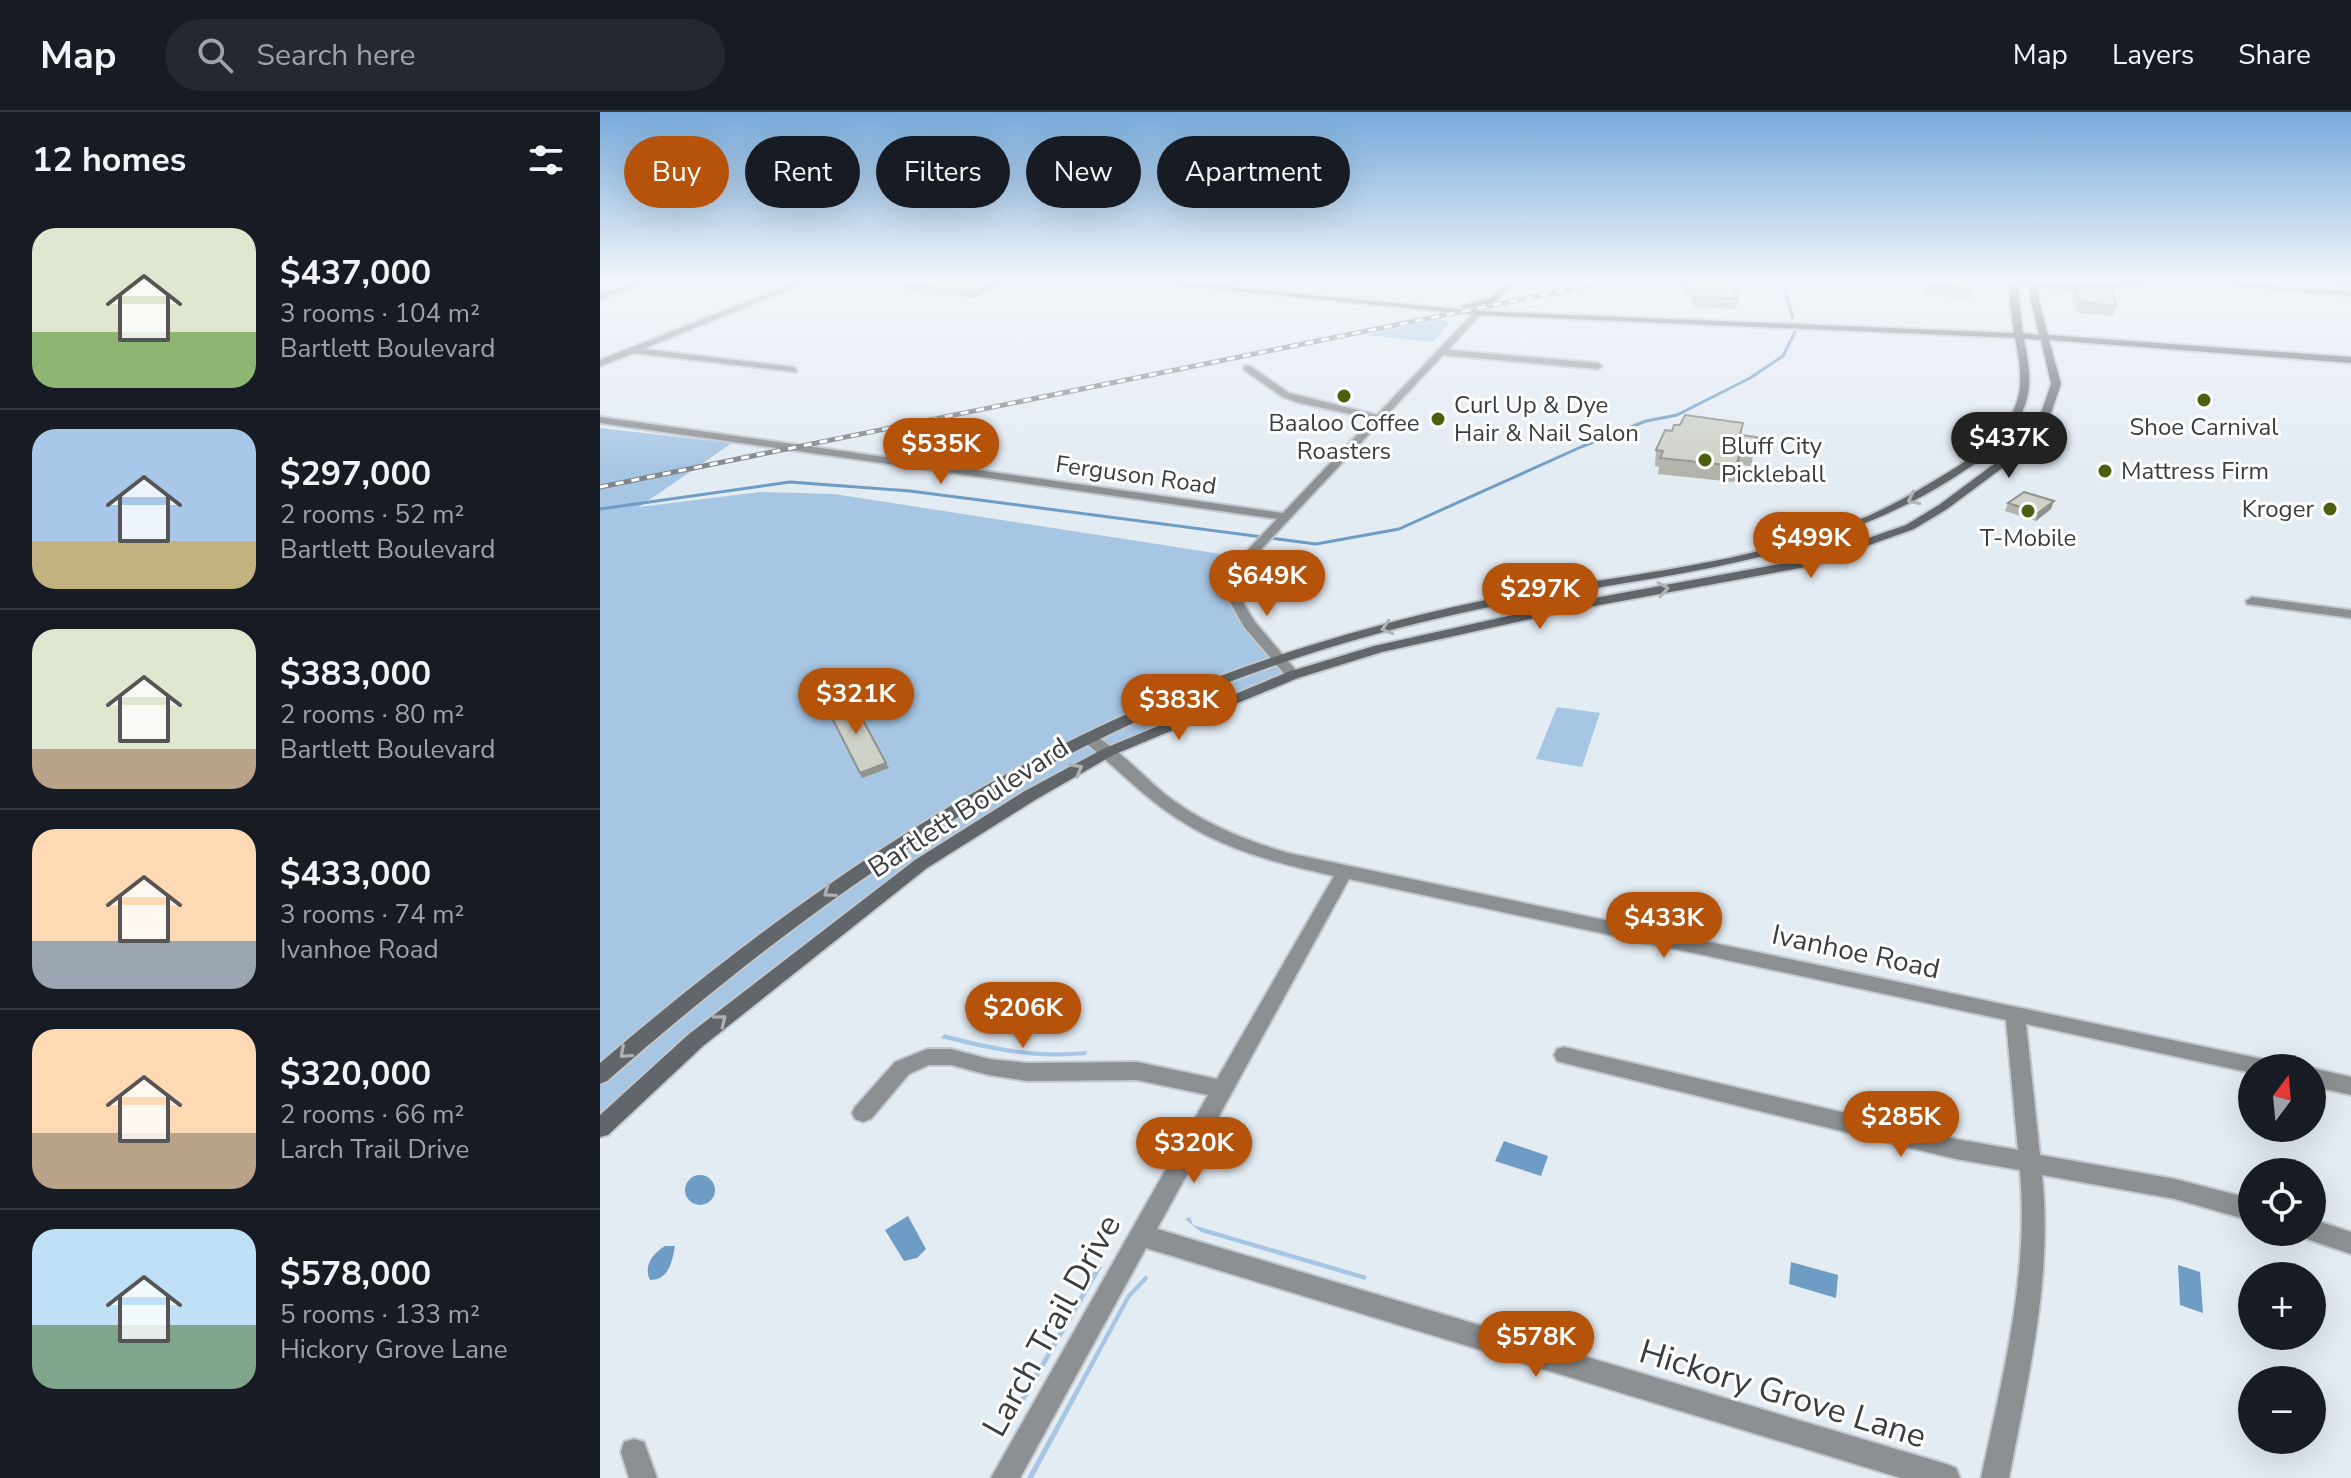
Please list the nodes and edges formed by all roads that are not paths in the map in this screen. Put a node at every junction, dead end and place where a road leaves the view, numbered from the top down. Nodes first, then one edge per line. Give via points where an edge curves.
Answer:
1 (649, 343) edge
2 (1450, 343) edge
3 (2020, 343) edge
4 (2045, 343) edge
5 (2130, 343) edge
6 (631, 350) junction
7 (1441, 352) junction
8 (2351, 360) edge
9 (600, 363) edge
10 (1598, 366) dead end
11 (1247, 368) dead end
12 (793, 370) dead end
13 (1379, 418) junction
14 (600, 420) edge
15 (1287, 517) junction
16 (1683, 571) junction
17 (1699, 584) junction
18 (2252, 601) dead end
19 (2351, 614) edge
20 (1428, 616) junction
21 (1446, 631) junction
22 (1278, 660) junction
23 (1293, 675) junction
24 (1088, 738) junction
25 (1108, 752) junction
26 (1345, 871) junction
27 (2015, 1013) junction
28 (1564, 1055) dead end
29 (2238, 1061) edge
30 (600, 1075) edge
31 (2326, 1080) edge
32 (2351, 1086) edge
33 (1221, 1089) junction
34 (863, 1113) dead end
35 (600, 1128) edge
36 (2031, 1162) junction
37 (2238, 1206) edge
38 (1140, 1235) junction
39 (2326, 1235) edge
40 (2351, 1243) edge
41 (634, 1452) dead end
42 (643, 1478) edge
43 (1005, 1478) edge
44 (1946, 1478) edge
45 (1995, 1478) edge

1 - 6 street
2 - 7 street
3 -> 16 main road, Bartlett Boulevard via 2026,390 2022,412 1995,443 1937,486 1809,542
4 - 17 main road, Bartlett Boulevard via 2056,384 2040,426 2021,449 1943,507 1908,528 1811,562
5 - 8 main road
6 - 9 street
6 - 12 street
7 - 10 street
7 - 13 street
11 - 13 street via 1286,395
13 - 15 street
14 - 15 street, Ferguson Road
15 - 22 street via 1247,558 1231,593
16 - 17 main road
16 - 20 main road, Bartlett Boulevard
21 -> 17 main road, Bartlett Boulevard
18 - 19 street
20 - 21 main road
20 -> 22 main road, Bartlett Boulevard
21 - 23 main road, Bartlett Boulevard
22 - 23 street
22 - 24 main road, Bartlett Boulevard
23 - 25 main road, Bartlett Boulevard
24 - 25 street, Ivanhoe Road
24 -> 30 main road, Bartlett Boulevard via 981,796 835,887
25 - 26 street, Ivanhoe Road via 1141,786 1208,830 1269,853
35 -> 25 main road, Bartlett Boulevard via 696,1040 921,864
26 - 27 street, Ivanhoe Road
26 - 33 street, Larch Trail Drive
27 - 29 street, Ivanhoe Road
27 - 36 street
28 - 36 street via 1956,1149
31 - 32 street
33 - 34 street via 1147,1072 1027,1072 942,1056 907,1063
33 - 38 street, Larch Trail Drive
36 - 37 street
36 - 45 street via 2028,1316
38 - 43 street, Larch Trail Drive
38 - 44 street, Hickory Grove Lane
39 - 40 street
41 - 42 street

